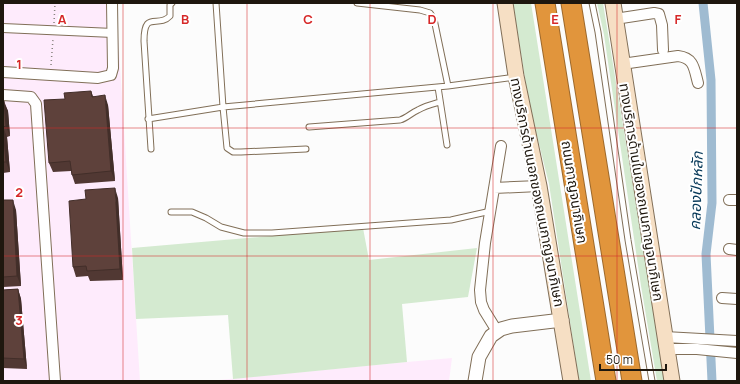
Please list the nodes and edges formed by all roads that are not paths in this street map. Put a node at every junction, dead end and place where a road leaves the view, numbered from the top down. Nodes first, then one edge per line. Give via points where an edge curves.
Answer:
1 (112, 3) edge
2 (172, 3) edge
3 (216, 3) edge
4 (357, 3) edge
5 (505, 3) edge
6 (545, 3) edge
7 (571, 3) edge
8 (592, 3) edge
9 (613, 3) edge
10 (398, 5) edge
11 (615, 20) junction
12 (3, 28) edge
13 (113, 33) junction
14 (663, 50) dead end
15 (622, 64) junction
16 (3, 72) edge
17 (516, 76) junction
18 (698, 82) dead end
19 (448, 86) junction
20 (438, 87) junction
21 (3, 95) edge
22 (440, 102) junction
23 (223, 107) junction
24 (148, 119) junction
25 (310, 127) dead end
26 (447, 145) dead end
27 (501, 146) dead end
28 (151, 149) dead end
29 (306, 150) dead end
30 (539, 186) junction
31 (494, 188) junction
32 (491, 211) junction
33 (171, 212) dead end
34 (722, 298) dead end
35 (737, 299) edge
36 (562, 320) junction
37 (497, 331) junction
38 (737, 341) edge
39 (666, 343) junction
40 (737, 353) edge
41 (56, 381) edge
42 (475, 381) edge
43 (571, 381) edge
44 (606, 381) edge
45 (632, 381) edge
46 (652, 381) edge
47 (672, 381) edge

1 - 13 street
2 - 24 lane via 168,18 150,22 145,29
3 - 23 lane
4 - 10 lane
5 - 17 main road, ทางบริการด้านนอกของถนนกาญจนาภิเษก
6 - 44 highway, ถนนกาญจนาภิเษก
7 - 45 highway, ถนนกาญจนาภิเษก
8 - 46 lane
9 - 11 main road, ทางบริการด้านในของถนนกาญจนาภิเษก
10 - 19 lane via 430,13 434,19
11 - 14 street via 659,14
11 - 15 main road, ทางบริการด้านในของถนนกาญจนาภิเษก
12 - 13 street
13 - 16 street via 113,68 111,75 106,77
15 - 18 street via 685,57 691,61
15 - 39 main road, ทางบริการด้านในของถนนกาญจนาภิเษก
17 - 19 lane
17 - 30 main road, ทางบริการด้านนอกของถนนกาญจนาภิเษก
19 - 20 lane
20 - 22 lane
20 - 23 lane
21 - 41 street via 31,97 36,104
22 - 25 lane via 405,118
22 - 26 lane
23 - 24 lane
23 - 29 lane via 227,148 233,152
24 - 28 lane
27 - 31 street
30 - 31 street
30 - 36 main road, ทางบริการด้านนอกของถนนกาญจนาภิเษก
31 - 32 street
32 - 33 lane via 451,220 272,233 244,233 221,227 192,212
32 - 37 street via 480,290 484,310
34 - 35 street
36 - 37 street via 512,326
36 - 43 main road, ทางบริการด้านนอกของถนนกาญจนาภิเษก
37 - 42 street via 491,336 479,357
38 - 39 street via 696,338
39 - 40 street
39 - 47 main road, ทางบริการด้านในของถนนกาญจนาภิเษก

